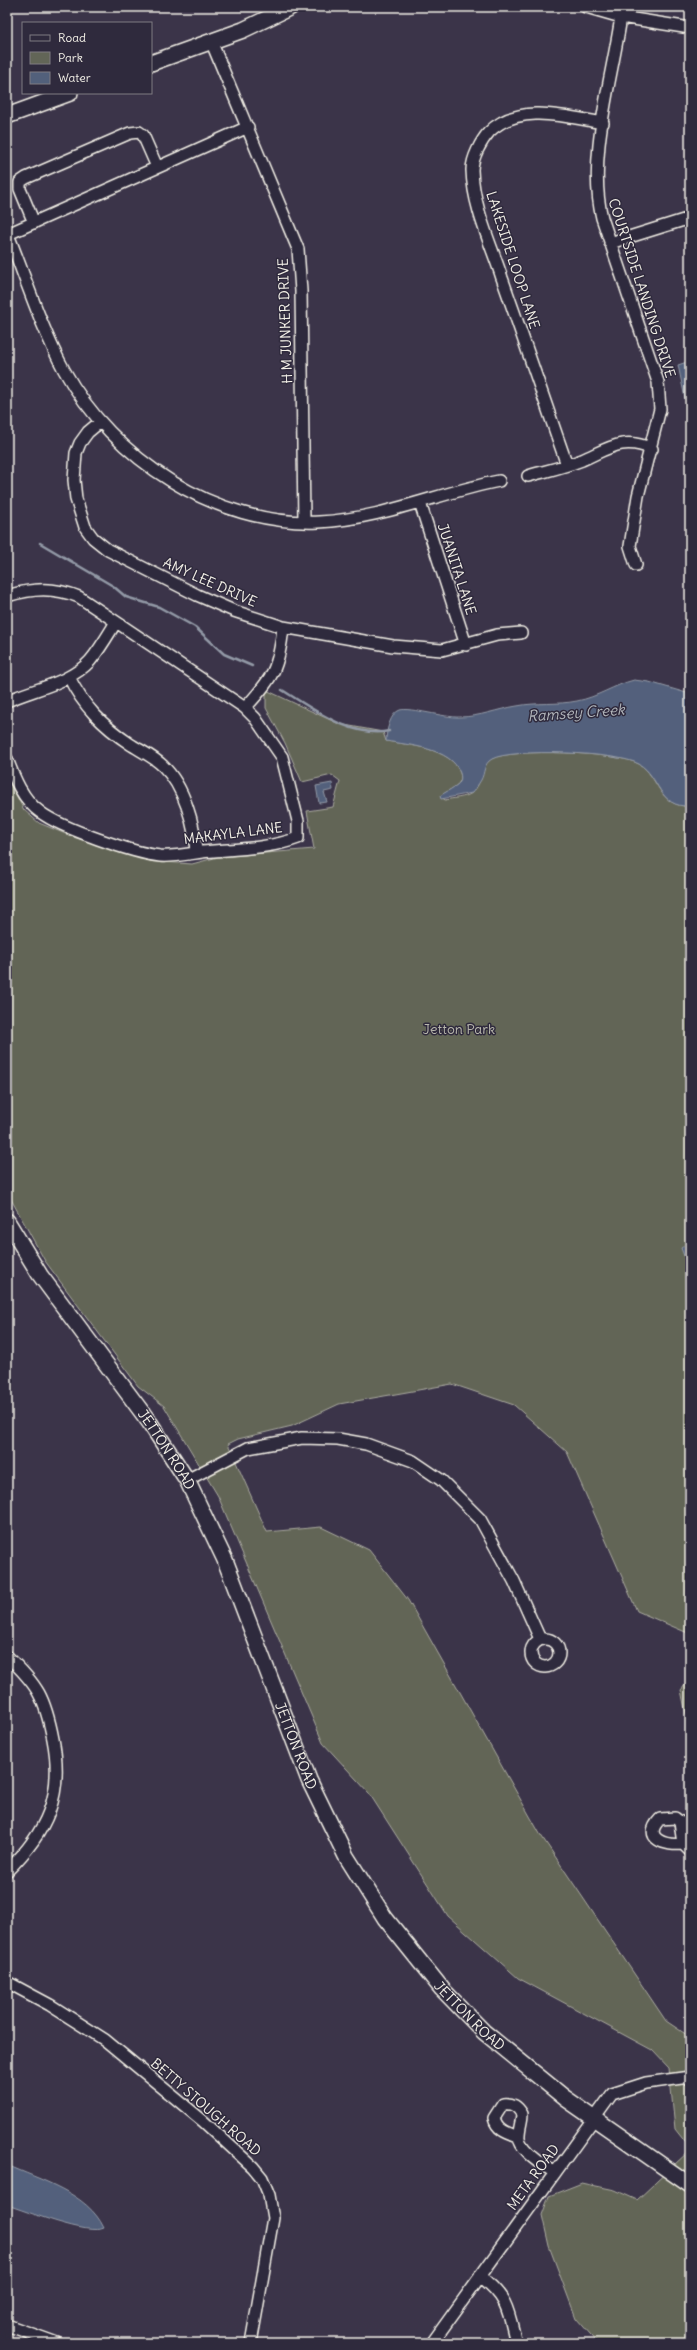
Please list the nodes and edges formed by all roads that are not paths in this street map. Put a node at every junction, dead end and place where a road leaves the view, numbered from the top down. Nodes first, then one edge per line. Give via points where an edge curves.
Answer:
1 (291, 7) edge
2 (586, 7) edge
3 (621, 17) junction
4 (690, 28) edge
5 (211, 41) junction
6 (152, 63) edge
7 (67, 94) edge
8 (7, 116) edge
9 (603, 123) junction
10 (248, 127) junction
11 (157, 167) junction
12 (690, 216) edge
13 (34, 223) junction
14 (8, 233) edge
15 (610, 243) junction
16 (100, 422) junction
17 (652, 449) junction
18 (567, 465) junction
19 (528, 476) dead end
20 (499, 481) dead end
21 (420, 503) junction
22 (304, 521) junction
23 (636, 565) dead end
24 (7, 596) edge
25 (116, 622) junction
26 (283, 627) junction
27 (521, 633) dead end
28 (466, 645) junction
29 (69, 677) junction
30 (7, 701) edge
31 (245, 708) junction
32 (7, 759) edge
33 (196, 853) junction
34 (7, 1221) edge
35 (187, 1480) junction
36 (540, 1640) dead end
37 (7, 1656) edge
38 (7, 1870) edge
39 (7, 1982) edge
40 (690, 2077) edge
41 (594, 2118) junction
42 (518, 2137) dead end
43 (555, 2173) junction
44 (690, 2185) edge
45 (480, 2276) junction
46 (7, 2325) edge
47 (57, 2343) edge
48 (251, 2343) edge
49 (432, 2343) edge
50 (516, 2343) edge

1 - 5 street via 243,30
2 - 3 street
3 - 4 street
3 - 9 street, COURTSIDE LANDING DRIVE
5 - 6 street
5 - 10 street, H M JUNKER DRIVE
7 - 8 street
9 - 15 street, COURTSIDE LANDING DRIVE via 597,197
9 - 18 street, LAKESIDE LOOP LANE via 543,114 528,115 504,122 486,137 478,149 472,168 480,213
10 - 11 street
10 - 22 street, H M JUNKER DRIVE via 294,235 300,260
11 - 13 street
11 - 13 street via 143,135 139,132 130,133 26,178 20,182 20,189
12 - 15 street
13 - 14 street
14 - 16 street via 53,349 76,389
15 - 17 street, COURTSIDE LANDING DRIVE via 658,382 660,409
16 - 22 street via 144,462 198,496 247,512 277,519
16 - 26 street, AMY LEE DRIVE via 80,443 76,453 74,480 80,515 93,538 108,550 197,595 234,611
17 - 18 street via 630,443 613,445
17 - 23 street, COURTSIDE LANDING DRIVE via 638,496 630,546
18 - 19 street
20 - 21 street via 456,490
21 - 22 street via 362,517 319,522
21 - 28 street, JUANITA LANE
24 - 25 street, MAKAYLA LANE via 34,589 64,591 80,597
25 - 29 street via 90,662
25 - 31 street, MAKAYLA LANE
26 - 28 street, AMY LEE DRIVE via 413,649 442,650
26 - 31 street via 282,643 273,675
27 - 28 street, AMY LEE DRIVE via 497,635
29 - 30 street
29 - 33 street via 83,702 101,723 164,766 189,811 195,834
31 - 33 street, MAKAYLA LANE via 274,743 282,757 298,821 298,838 262,846
32 - 33 street, MAKAYLA LANE via 24,795 39,812 58,823 146,853 160,856
34 - 35 street, JETTON ROAD via 40,1275 150,1424
35 - 36 street via 248,1448 302,1438 338,1439 366,1444 412,1461 441,1480 480,1519 514,1581
35 - 41 street, JETTON ROAD via 225,1560 309,1780 361,1882 412,1954 465,2014 524,2066
37 - 38 street via 39,1690 48,1715 57,1767 56,1790 50,1812 31,1846
39 - 48 street, BETTY STOUGH ROAD via 50,2005 105,2040 203,2121 262,2178 269,2195 273,2218
40 - 41 street, META ROAD via 646,2082 612,2094
41 - 43 street, META ROAD
41 - 44 street, JETTON ROAD
42 - 43 street via 533,2158
43 - 45 street, META ROAD
45 - 49 street, META ROAD
45 - 50 street via 502,2296
46 - 47 street

